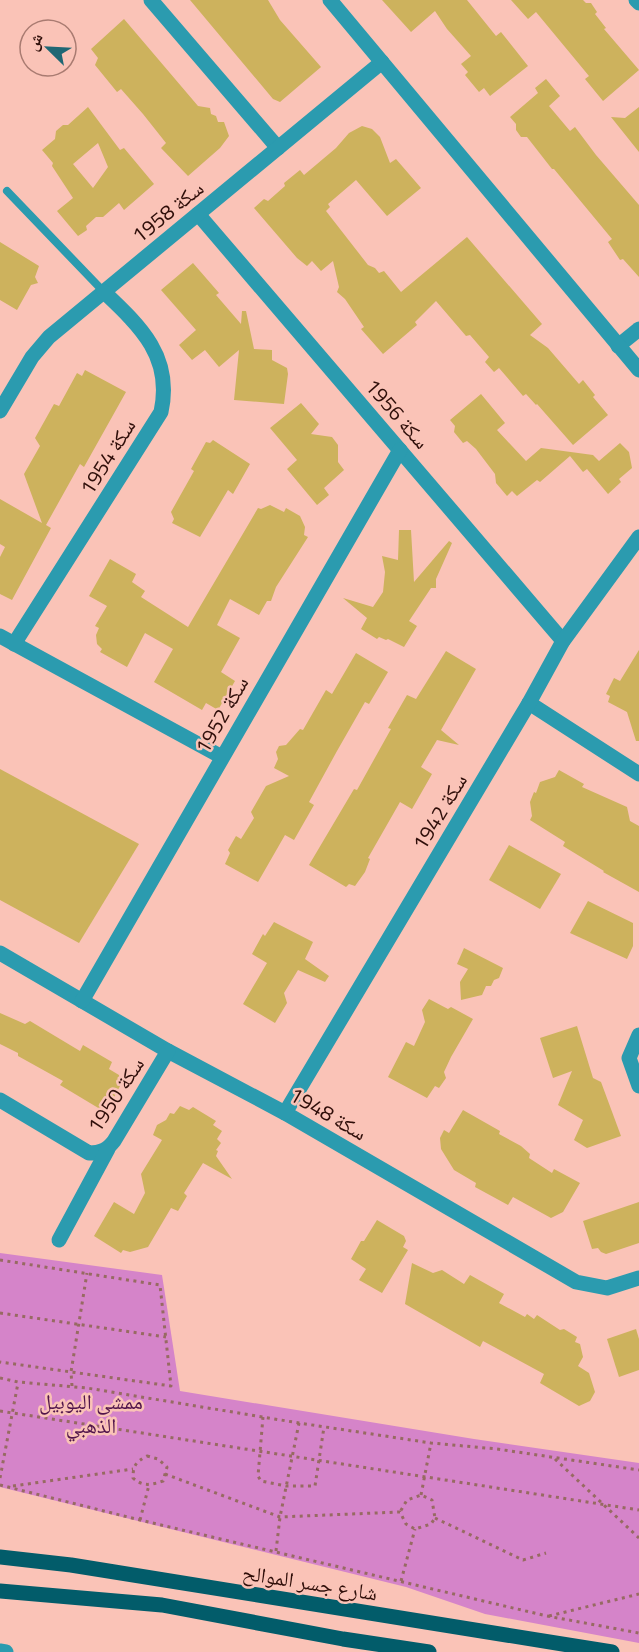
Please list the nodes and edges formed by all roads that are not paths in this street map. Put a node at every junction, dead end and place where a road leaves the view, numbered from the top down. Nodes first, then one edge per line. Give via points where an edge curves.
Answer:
1 (152, 0) edge
2 (330, 0) edge
3 (382, 62) junction
4 (278, 148) junction
5 (7, 191) dead end
6 (198, 214) junction
7 (104, 292) junction
8 (639, 329) edge
9 (618, 346) junction
10 (639, 370) edge
11 (0, 411) edge
12 (400, 450) junction
13 (639, 537) edge
14 (0, 636) edge
15 (563, 641) junction
16 (14, 644) junction
17 (529, 703) junction
18 (222, 757) junction
19 (639, 774) edge
20 (0, 953) edge
21 (82, 1001) junction
22 (639, 1035) edge
23 (168, 1051) junction
24 (639, 1086) edge
25 (0, 1100) edge
26 (285, 1113) junction
27 (108, 1149) junction
28 (59, 1240) dead end
29 (639, 1278) edge
30 (0, 1557) edge
31 (0, 1591) edge
32 (0, 1651) edge
33 (6, 1652) edge
34 (429, 1652) edge
35 (612, 1652) edge

1 - 4 street
2 - 3 street
3 - 4 street, سكة 1958
3 - 9 street
4 - 6 street, سكة 1958
5 - 7 lane
6 - 7 street, سكة 1958
6 - 12 street, سكة 1956
7 - 11 street, سكة 1958 via 49,337 32,357
7 - 16 street, سكة 1954 via 155,349 165,395 161,412
8 - 9 street
9 - 10 street
12 - 15 street, سكة 1956
12 - 18 street, سكة 1952
13 - 15 street, سكة 1942
14 - 16 street
15 - 17 street, سكة 1942
16 - 18 street
17 - 19 street
17 - 26 street, سكة 1942
18 - 21 street, سكة 1952
20 - 21 street, سكة 1948
21 - 23 street, سكة 1948
22 - 24 street via 629,1058
23 - 26 street, سكة 1948
23 - 27 street, سكة 1950
25 - 27 street, سكة 1950 via 89,1153
26 - 29 street, سكة 1948 via 576,1282 607,1288
27 - 28 street
30 - 35 main road, شارع جسر الموالح
31 - 34 main road via 162,1605
32 - 33 street

